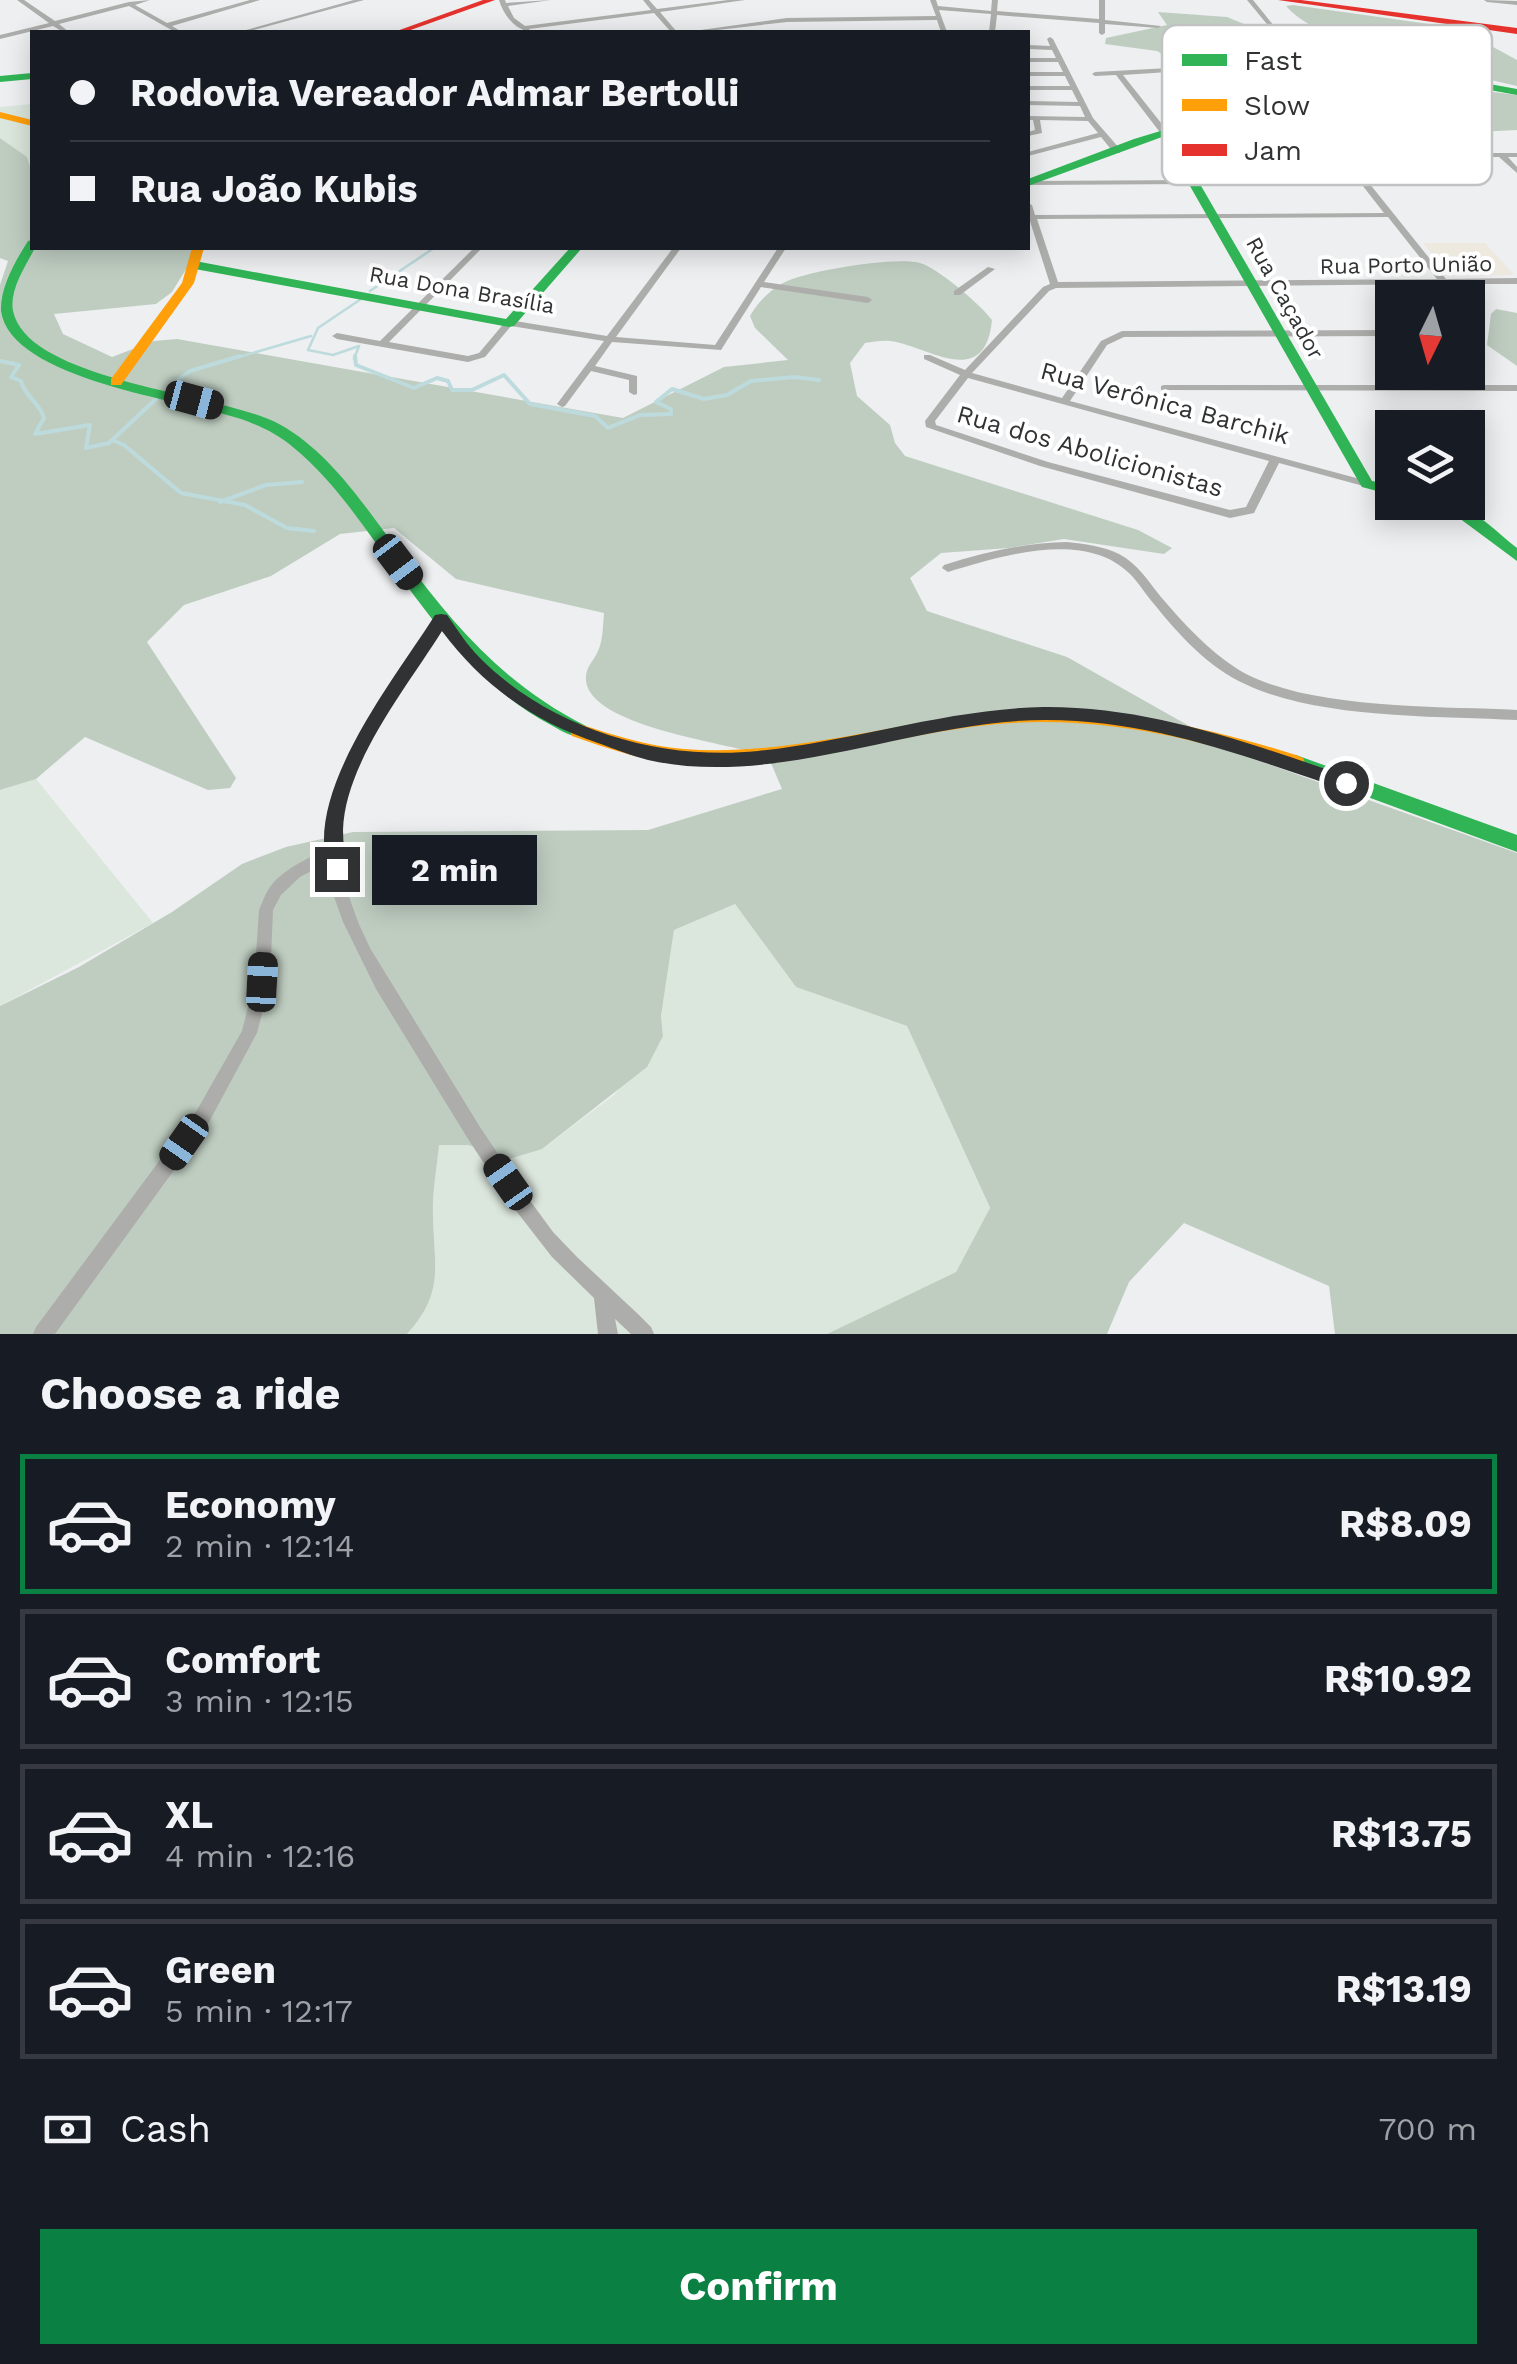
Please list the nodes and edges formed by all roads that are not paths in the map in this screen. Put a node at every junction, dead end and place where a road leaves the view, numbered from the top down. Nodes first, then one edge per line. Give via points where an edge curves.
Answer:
1 (20, 0) edge
2 (147, 0) edge
3 (257, 0) edge
4 (330, 0) edge
5 (361, 0) edge
6 (548, 0) edge
7 (646, 0) edge
8 (742, 0) edge
9 (995, 0) edge
10 (1102, 0) edge
11 (1250, 0) edge
12 (1282, 0) edge
13 (1487, 0) edge
14 (125, 2) edge
15 (499, 2) edge
16 (1517, 3) edge
17 (934, 4) edge
18 (1347, 5) edge
19 (342, 6) junction
20 (656, 11) junction
21 (992, 13) junction
22 (939, 18) junction
23 (1101, 22) junction
24 (54, 24) junction
25 (166, 25) junction
26 (1270, 25) edge
27 (1473, 25) edge
28 (1158, 26) dead end
29 (523, 28) junction
30 (1492, 28) edge
31 (63, 30) edge
32 (175, 30) edge
33 (250, 30) edge
34 (405, 30) edge
35 (528, 30) edge
36 (672, 30) edge
37 (706, 30) edge
38 (943, 30) edge
39 (992, 30) edge
40 (1517, 32) edge
41 (1102, 33) dead end
42 (0, 37) edge
43 (1030, 48) edge
44 (1030, 60) edge
45 (1058, 60) junction
46 (1162, 70) edge
47 (1118, 73) junction
48 (4, 74) edge
49 (1030, 74) edge
50 (1068, 74) junction
51 (1096, 74) dead end
52 (30, 76) edge
53 (1030, 88) edge
54 (1074, 88) junction
55 (1492, 88) edge
56 (1517, 92) edge
57 (1030, 103) edge
58 (1082, 104) junction
59 (0, 115) edge
60 (1032, 118) edge
61 (1090, 118) junction
62 (30, 122) edge
63 (1162, 129) edge
64 (1162, 134) edge
65 (1101, 135) junction
66 (1117, 151) junction
67 (1030, 153) edge
68 (1492, 155) edge
69 (1501, 155) junction
70 (1517, 155) edge
71 (1517, 171) edge
72 (1030, 182) edge
73 (1162, 182) edge
74 (1030, 183) edge
75 (1195, 185) edge
76 (1367, 185) edge
77 (1030, 212) edge
78 (1391, 215) junction
79 (1213, 216) junction
80 (1032, 218) junction
81 (30, 247) edge
82 (476, 250) edge
83 (574, 250) edge
84 (676, 250) edge
85 (781, 250) edge
86 (196, 256) edge
87 (991, 268) dead end
88 (1442, 280) edge
89 (1485, 281) edge
90 (1517, 281) edge
91 (1375, 283) edge
92 (759, 284) junction
93 (1252, 284) junction
94 (1055, 285) junction
95 (957, 292) dead end
96 (868, 300) dead end
97 (4, 307) edge
98 (420, 307) junction
99 (508, 323) junction
100 (1375, 333) edge
101 (1279, 334) junction
102 (337, 336) dead end
103 (609, 339) junction
104 (382, 344) junction
105 (927, 356) dead end
106 (589, 368) junction
107 (966, 374) junction
108 (116, 382) junction
109 (1164, 388) dead end
110 (1517, 388) edge
111 (1310, 389) junction
112 (634, 392) dead end
113 (1064, 402) junction
114 (562, 404) dead end
115 (1274, 460) junction
116 (1367, 484) junction
117 (1375, 486) edge
118 (1469, 520) edge
119 (1517, 556) edge
120 (948, 568) dead end
121 (441, 619) junction
122 (1517, 715) edge
123 (1517, 844) edge
124 (336, 851) junction
125 (602, 1292) junction
126 (43, 1334) edge
127 (608, 1334) edge
128 (644, 1334) edge

1 - 24 street
2 - 14 street
3 - 25 street
4 - 19 street
5 - 19 street
6 - 15 street
7 - 20 street
8 - 20 street
9 - 21 street
10 - 23 street
11 - 26 street
12 - 18 main road
13 - 16 street
14 - 24 street
14 - 25 street
15 - 29 street
15 - 34 main road
17 - 21 street
17 - 22 street
18 - 27 main road
19 - 33 street
20 - 29 street
20 - 36 street
21 - 23 street
21 - 39 street
22 - 37 street via 788,20
22 - 38 street
23 - 28 street
23 - 41 street
24 - 31 street
24 - 42 street
25 - 32 street
29 - 35 street
30 - 40 main road
43 - 45 street via 1052,44
44 - 45 street
45 - 50 street
46 - 47 street
47 - 51 street
47 - 63 street
48 - 52 main road
49 - 50 street
50 - 54 street
53 - 54 street
54 - 58 street
55 - 56 main road
57 - 58 street
58 - 61 street
59 - 62 main road
60 - 61 street
61 - 65 street
64 - 66 main road
65 - 66 street
65 - 67 street
66 - 72 main road
68 - 69 street
69 - 70 street
69 - 71 street
73 - 74 street
75 - 79 main road, Rua Caçador
76 - 78 street
77 - 80 street
78 - 79 street
78 - 88 street
79 - 80 street
79 - 93 main road, Rua Caçador
80 - 94 street
81 - 97 main road
82 - 98 street
83 - 99 main road
84 - 103 street
85 - 92 street
86 - 98 main road, Rua Dona Brasília
86 - 108 main road via 188,283
87 - 95 street
89 - 90 street, Rua Porto União
91 - 93 street, Rua Porto União
92 - 96 street
92 - 103 street, Rua Dona Brasília via 722,346
93 - 94 street, Rua Porto União
93 - 101 main road, Rua Caçador
94 - 107 street
97 - 108 main road via 26,347 72,371
98 - 99 main road, Rua Dona Brasília
98 - 104 street
99 - 103 street, Rua Dona Brasília
99 - 104 street via 476,358
100 - 101 street
101 - 111 main road, Rua Caçador
101 - 113 street via 1111,337
102 - 104 street
103 - 106 street
105 - 107 street, Rua Verônica Barchik
106 - 112 street via 634,378
106 - 114 street
107 - 113 street, Rua Verônica Barchik
107 - 115 street, Rua dos Abolicionistas via 930,421 936,431 1044,464 1244,514
108 - 121 main road via 239,412 298,444 354,504
109 - 111 street
110 - 111 street
111 - 116 main road, Rua Caçador
113 - 115 street, Rua Verônica Barchik
115 - 116 street, Rua Verônica Barchik
116 - 117 main road, Rua Verônica Barchik
118 - 119 main road
120 - 122 street via 1012,548 1104,554 1133,569 1206,651 1265,688
121 - 123 main road via 507,691 561,724 649,754 758,758 954,722 1109,716 1243,746
121 - 124 street via 344,784
124 - 125 street via 347,911 368,959 468,1125 548,1239
124 - 126 street via 276,890 266,910 262,982 248,1033 202,1116
125 - 127 street
125 - 128 street

